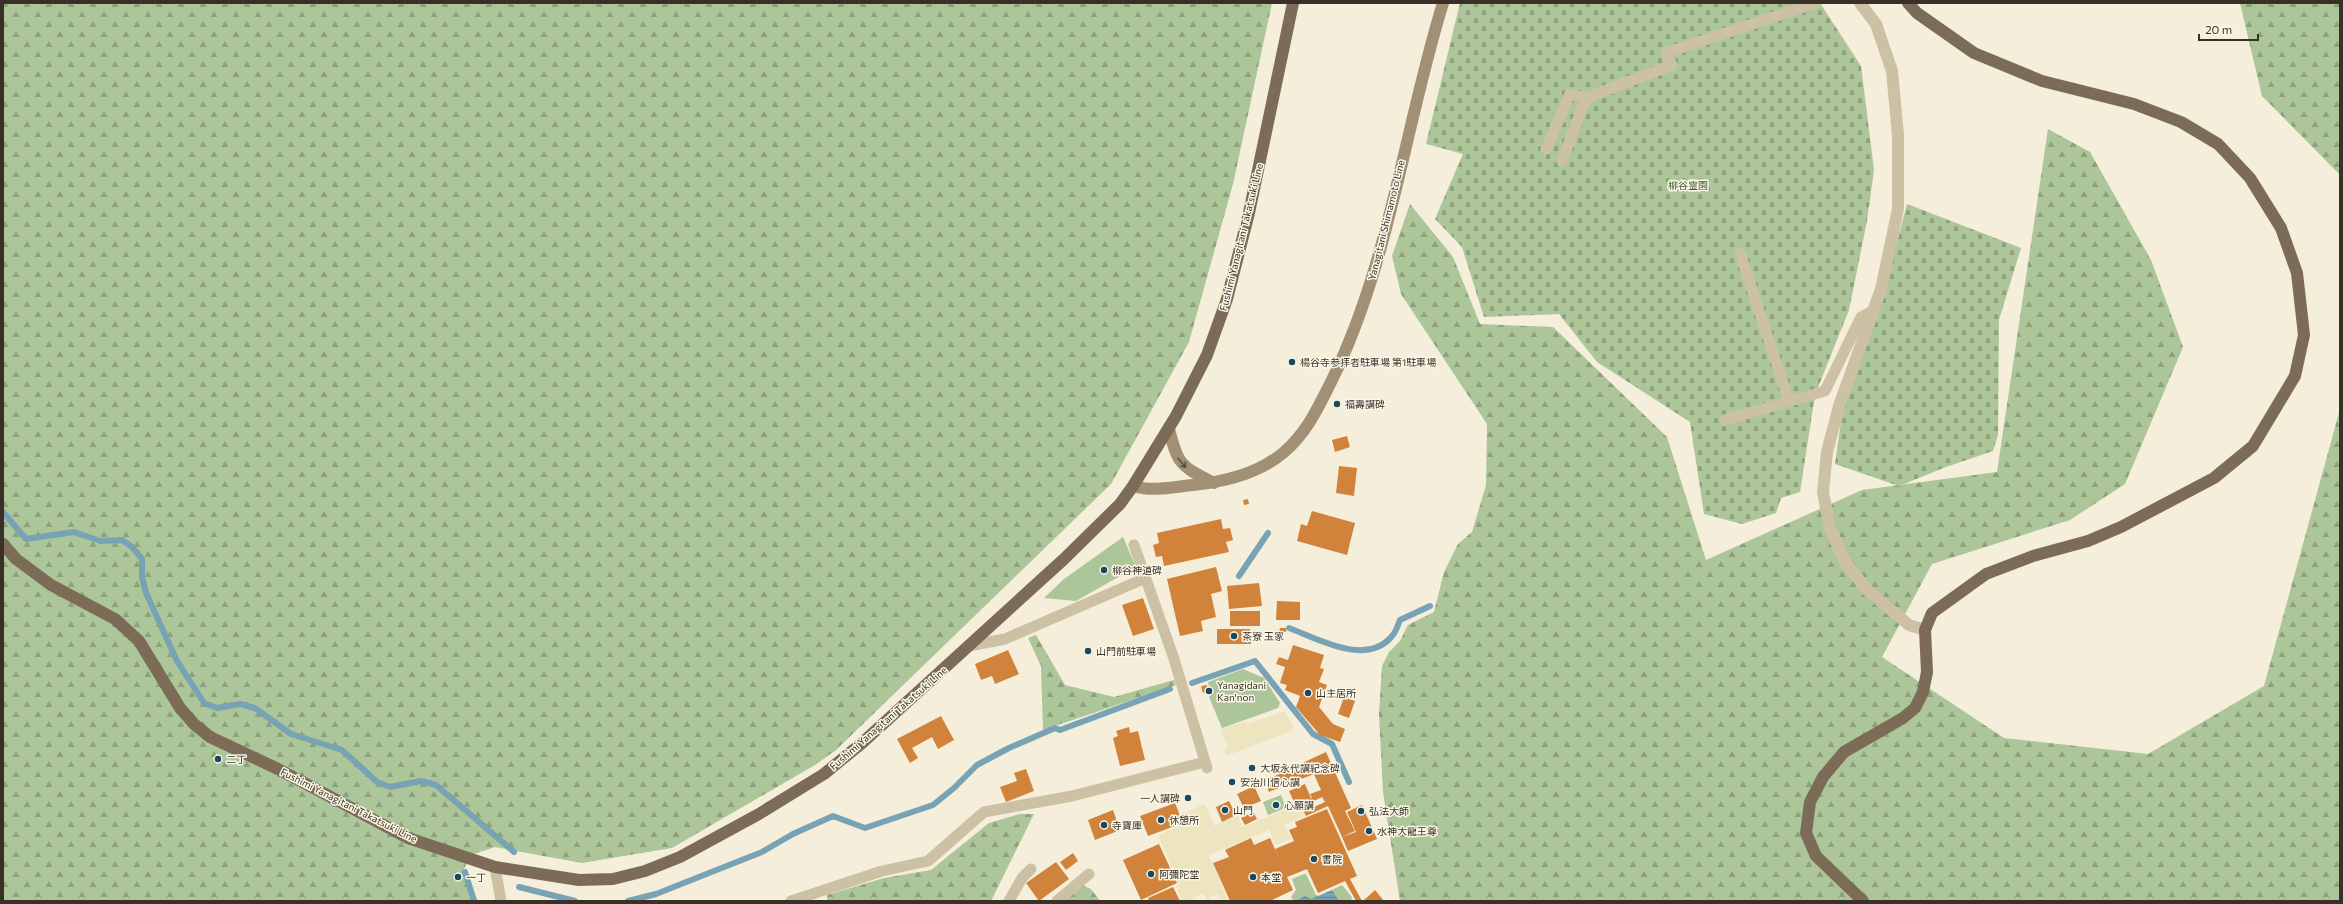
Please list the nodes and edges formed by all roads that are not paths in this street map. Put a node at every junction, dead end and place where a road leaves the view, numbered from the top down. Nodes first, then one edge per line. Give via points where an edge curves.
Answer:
1 (1293, 3) edge
2 (1442, 3) edge
3 (1815, 3) edge
4 (1860, 3) edge
5 (1908, 3) edge
6 (1586, 98) junction
7 (1546, 149) dead end
8 (1562, 161) dead end
9 (1740, 253) dead end
10 (1874, 310) junction
11 (1789, 401) junction
12 (1725, 420) dead end
13 (1169, 429) junction
14 (1214, 483) junction
15 (1133, 486) junction
16 (3, 544) edge
17 (1134, 545) dead end
18 (1142, 580) dead end
19 (1925, 630) junction
20 (969, 646) junction
21 (495, 867) junction
22 (1031, 869) dead end
23 (1090, 874) dead end
24 (819, 897) edge
25 (500, 901) edge
26 (791, 901) edge
27 (1009, 901) edge
28 (1057, 901) edge
29 (1863, 901) edge

1 - 13 main road, Fushimi Yanagitani Takatsuki Line via 1249,213 1227,299 1207,355
2 - 14 main road, Yanagitani Shimamoto Line via 1426,57 1378,262 1347,350 1310,423 1283,453 1262,466
3 - 6 lane via 1666,53 1672,65
4 - 10 street via 1876,24 1892,71 1898,135 1898,208 1881,289
5 - 19 main road via 1917,13 1974,52 2042,81 2141,107 2181,122 2218,144 2250,178 2281,228 2297,272 2304,336 2295,376 2253,446 2214,478 2121,527 2088,541 2033,556 1986,574 1932,613
6 - 7 lane via 1570,94
6 - 8 lane
9 - 11 lane
10 - 11 lane via 1861,317 1825,391
10 - 19 street via 1839,406 1827,452 1823,492 1830,528 1845,562 1866,590 1909,625
11 - 12 lane
13 -> 14 main road via 1175,454 1187,468
13 - 15 main road, Fushimi Yanagitani Takatsuki Line
14 - 15 main road, Yanagitani Shimamoto Line via 1144,490
15 - 20 main road, Fushimi Yanagitani Takatsuki Line via 1120,504 1064,559
16 - 21 main road, Fushimi Yanagitani Takatsuki Line via 16,559 51,585 115,619 139,642 180,708 210,737 278,769 408,838
17 - 24 lane via 1174,656 1206,765 1072,796 984,812 928,861 882,871
18 - 20 lane via 1005,639
19 - 29 main road via 1927,672 1923,692 1915,708 1903,718 1844,752 1824,777 1810,802 1806,833 1816,856
20 - 21 main road, Fushimi Yanagitani Takatsuki Line via 824,774 759,814 680,857 645,871 613,878 579,880
21 - 25 lane
22 - 27 lane via 1022,878
23 - 28 lane
24 - 26 lane

